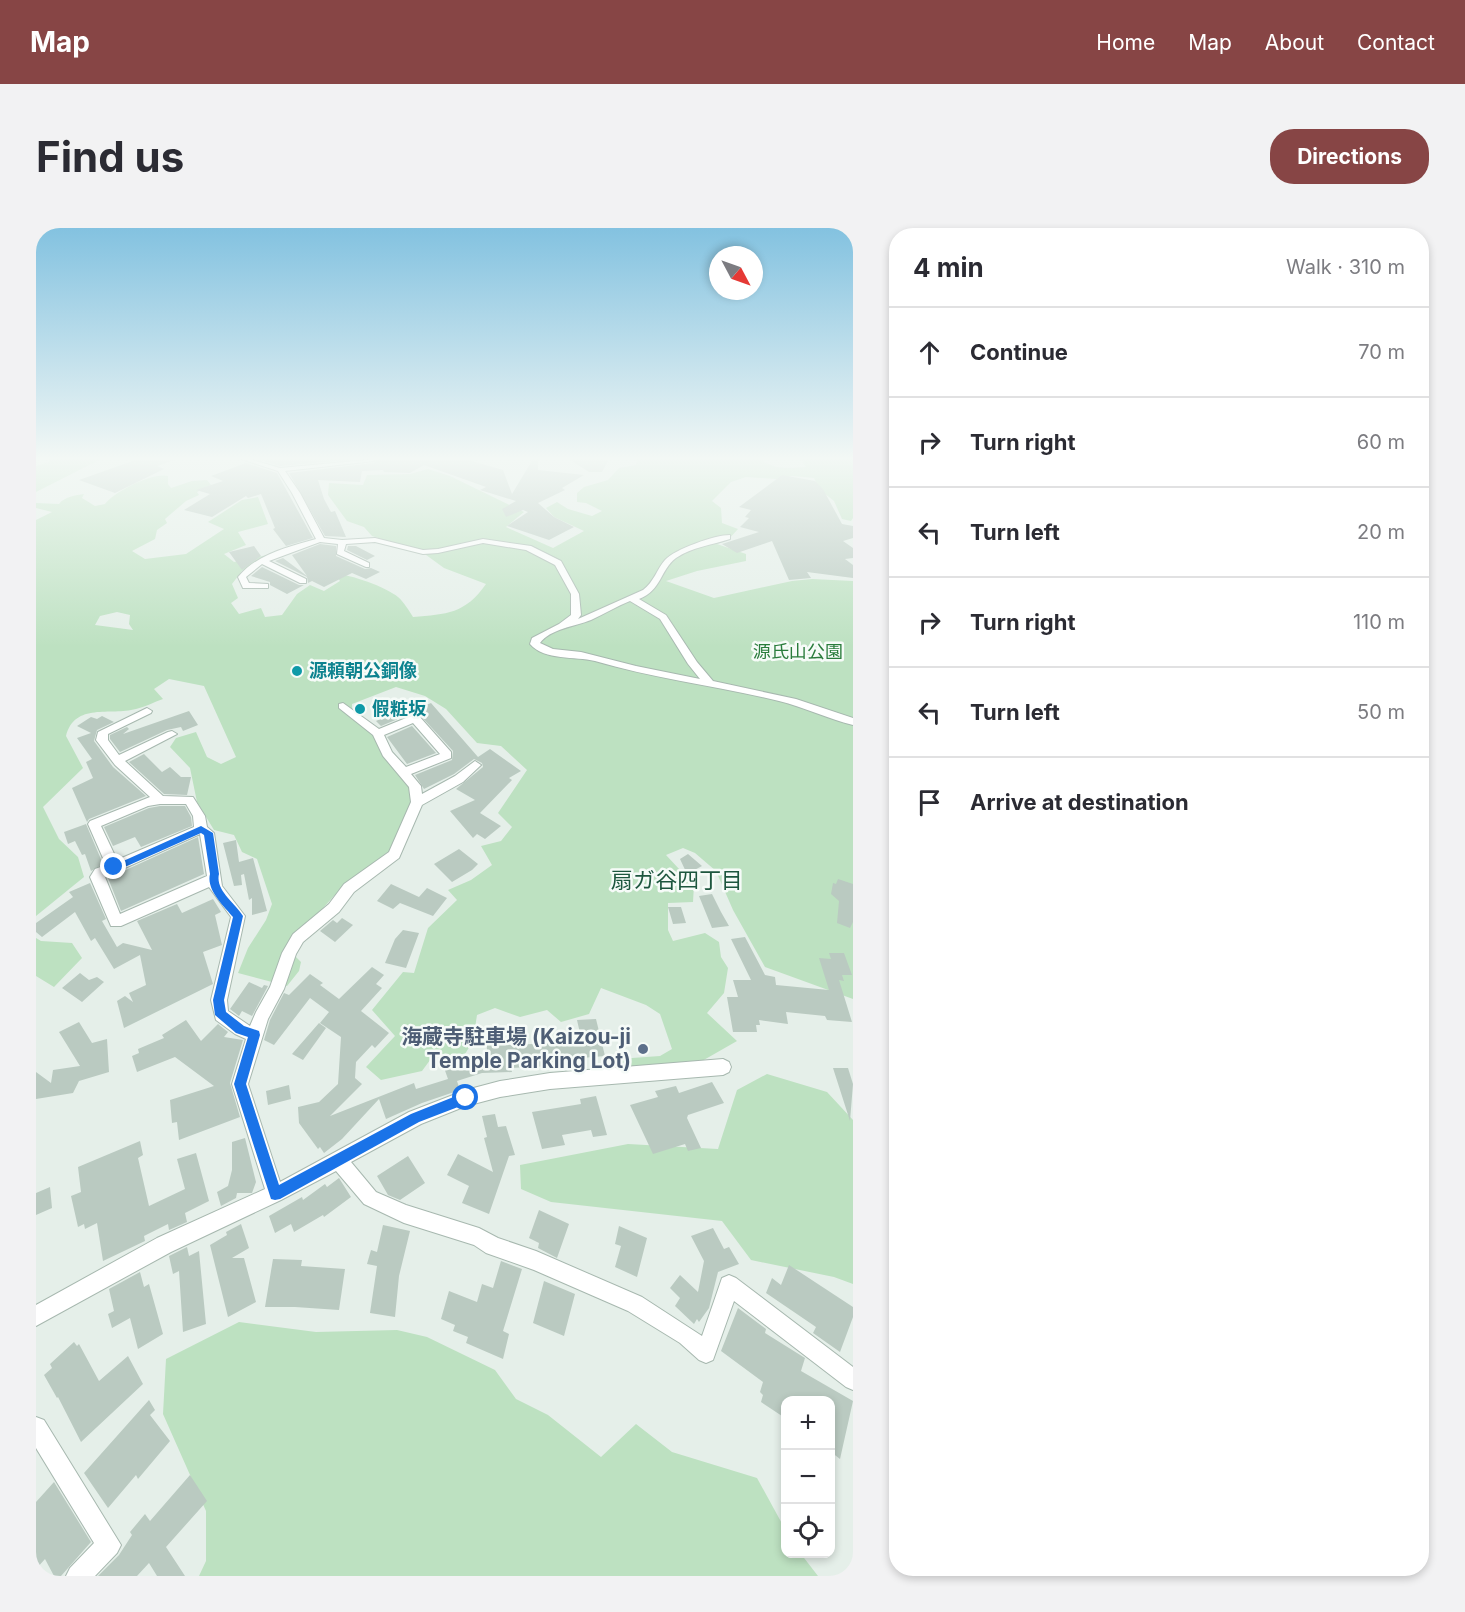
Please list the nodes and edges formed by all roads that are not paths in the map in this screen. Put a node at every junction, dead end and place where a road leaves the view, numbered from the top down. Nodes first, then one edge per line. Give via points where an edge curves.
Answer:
1 (311, 522) edge
2 (727, 537) dead end
3 (320, 540) junction
4 (342, 542) junction
5 (264, 562) junction
6 (366, 565) dead end
7 (303, 581) dead end
8 (265, 586) dead end
9 (633, 599) junction
10 (569, 624) junction
11 (710, 684) junction
12 (343, 706) dead end
13 (147, 711) dead end
14 (853, 722) edge
15 (378, 733) junction
16 (172, 734) dead end
17 (118, 760) junction
18 (475, 765) dead end
19 (405, 772) junction
20 (160, 800) junction
21 (417, 802) junction
22 (201, 829) junction
23 (114, 867) junction
24 (213, 879) junction
25 (255, 1035) junction
26 (723, 1067) dead end
27 (339, 1161) junction
28 (275, 1194) junction
29 (36, 1316) edge
30 (853, 1380) edge
31 (36, 1428) edge
32 (78, 1576) edge

1 - 3 street
2 - 9 street via 671,558 648,591
3 - 4 street
3 - 5 street
4 - 6 street via 340,552
4 - 10 street via 375,540 423,552 483,541 528,548 558,563 575,594 576,615
5 - 7 street
5 - 8 street via 242,577 246,586
9 - 10 street
9 - 11 street via 663,617
10 - 11 street via 548,631 535,644 548,651 585,655 670,678
11 - 14 street via 785,700
12 - 15 street
13 - 17 street via 103,732 102,740
15 - 19 street via 387,753
15 - 19 street via 415,718 447,755
16 - 17 street
17 - 20 street
18 - 21 street via 459,779
19 - 21 street via 415,786
20 - 22 street via 189,800 200,816
20 - 23 street via 94,824
21 - 25 street via 394,855 349,888 334,908 295,943
22 - 23 street
22 - 24 street via 208,833
23 - 24 street via 97,877 116,922
24 - 25 street via 238,916 219,1000 221,1015
25 - 28 street via 240,1084
26 - 27 street via 550,1081 500,1089 415,1118
27 - 28 street
27 - 30 street via 369,1198 404,1214 479,1237 635,1304 687,1336 706,1353 729,1285
28 - 29 street via 164,1245
31 - 32 street via 109,1545

